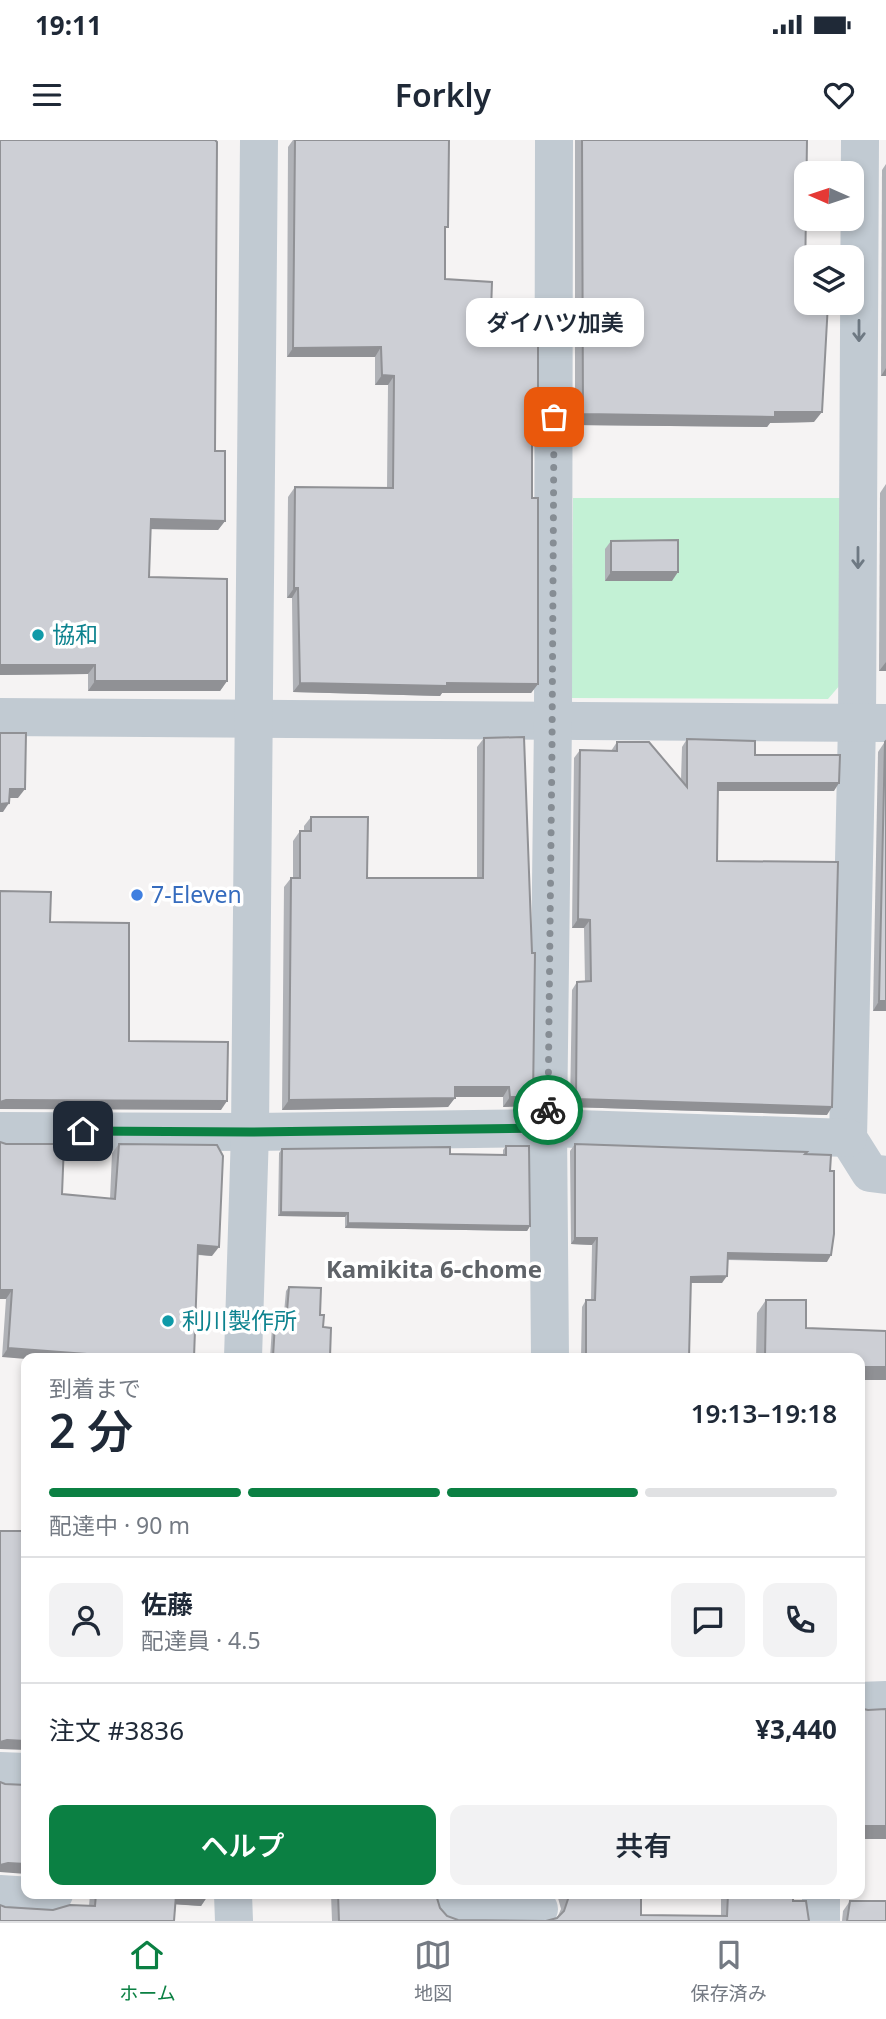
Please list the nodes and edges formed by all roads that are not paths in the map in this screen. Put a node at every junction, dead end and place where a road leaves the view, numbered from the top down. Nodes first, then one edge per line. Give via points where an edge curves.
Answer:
1 (259, 140) edge
2 (554, 140) edge
3 (860, 140) edge
4 (872, 389) edge
5 (0, 717) edge
6 (254, 718) junction
7 (553, 721) junction
8 (871, 723) edge
9 (548, 1128) junction
10 (0, 1131) edge
11 (250, 1132) junction
12 (848, 1138) junction
13 (886, 1175) edge
14 (243, 1353) edge
15 (550, 1353) edge
16 (886, 1700) edge
17 (865, 1701) edge
18 (0, 1771) edge
19 (21, 1772) edge
20 (0, 1894) edge
21 (21, 1895) edge
22 (233, 1899) edge
23 (821, 1899) edge
24 (452, 1908) dead end
25 (539, 1908) edge
26 (234, 1921) edge
27 (821, 1921) edge

1 - 6 street
2 - 7 street
3 -> 4 street
4 -> 8 street
5 - 6 street
6 - 7 street
6 - 11 street
7 - 8 street
7 - 9 street
8 - 12 street
9 - 11 street
9 - 12 street
9 - 15 street
10 - 11 street
11 - 14 street
12 - 13 street via 870,1173
16 - 17 street
18 - 19 street
20 - 21 street
22 - 26 street
23 - 27 street
24 - 25 street

